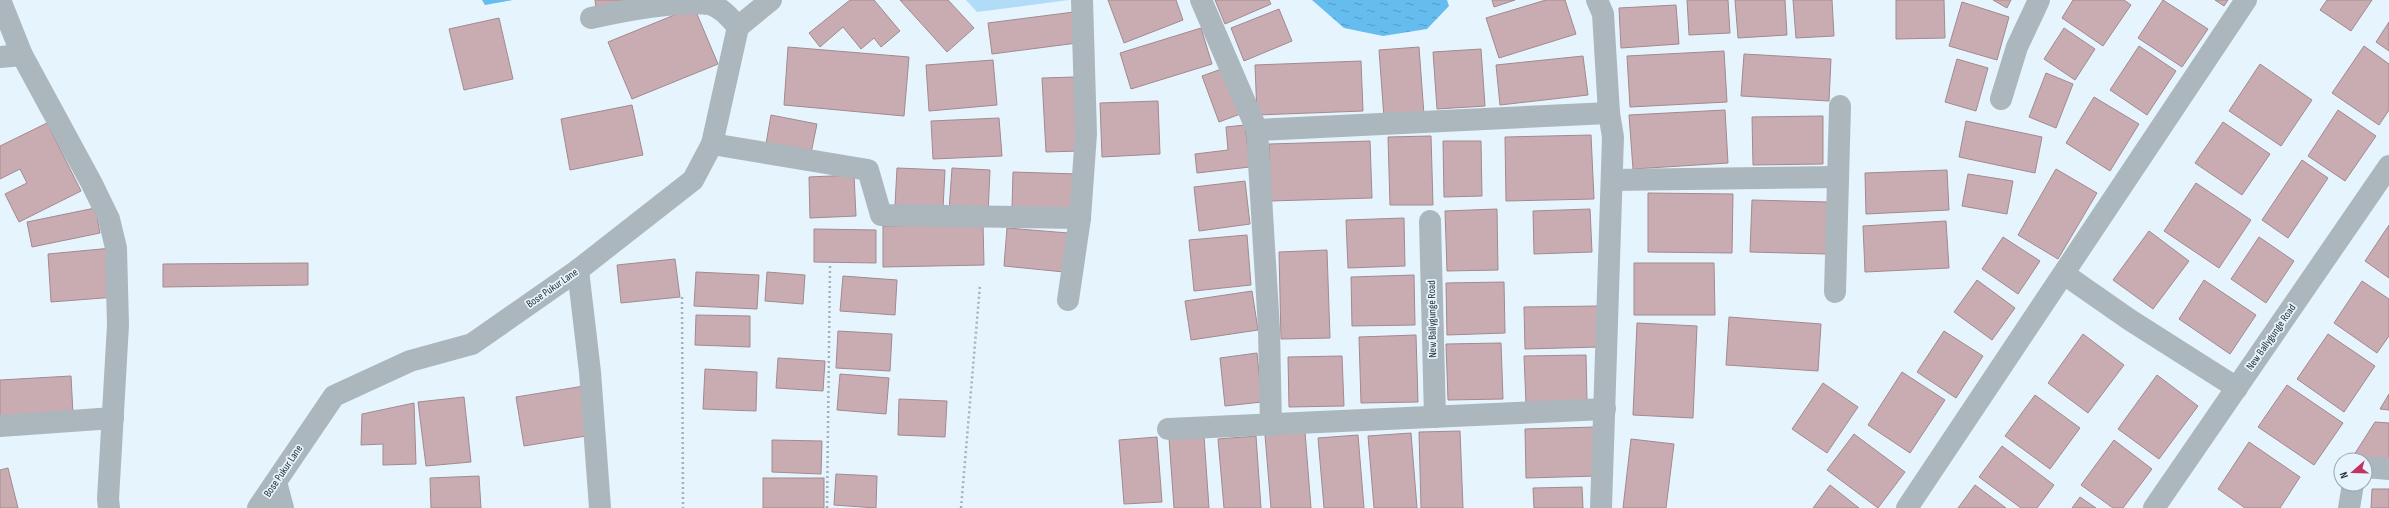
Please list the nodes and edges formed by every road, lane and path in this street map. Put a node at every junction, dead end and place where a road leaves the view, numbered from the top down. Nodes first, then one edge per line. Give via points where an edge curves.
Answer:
1 (0, 0) edge
2 (771, 0) edge
3 (1082, 0) edge
4 (1201, 0) edge
5 (1597, 0) edge
6 (2039, 0) edge
7 (2246, 0) edge
8 (591, 18) dead end
9 (738, 27) junction
10 (22, 56) junction
11 (0, 57) edge
12 (2001, 99) dead end
13 (1840, 106) dead end
14 (1609, 113) junction
15 (1257, 130) junction
16 (712, 144) junction
17 (2389, 166) edge
18 (1838, 177) junction
19 (1612, 180) junction
20 (1080, 218) junction
21 (1430, 220) dead end
22 (830, 266) dead end
23 (578, 270) junction
24 (2064, 274) junction
25 (980, 285) dead end
26 (1835, 292) dead end
27 (682, 297) dead end
28 (1068, 300) dead end
29 (2237, 388) junction
30 (1605, 409) junction
31 (1435, 417) junction
32 (113, 418) junction
33 (0, 426) edge
34 (1271, 426) junction
35 (1168, 429) dead end
36 (2373, 468) edge
37 (2389, 469) edge
38 (276, 482) junction
39 (2352, 492) edge
40 (109, 508) edge
41 (258, 508) edge
42 (283, 508) edge
43 (600, 508) edge
44 (683, 508) edge
45 (827, 508) edge
46 (962, 508) edge
47 (1601, 508) edge
48 (1907, 508) edge
49 (2154, 508) edge
50 (2349, 508) edge

1 - 10 street
2 - 9 street
3 - 20 street via 1086,134
4 - 15 street
5 - 14 street via 1603,14
6 - 12 street via 2017,46
7 - 24 street
8 - 9 street via 686,0 710,4 727,14
9 - 16 street, Bose Pukur Lane
10 - 11 street
10 - 32 street via 109,218 116,248 118,325
13 - 18 street
14 - 15 street
14 - 19 street via 1613,137
15 - 34 street via 1269,329
16 - 20 street via 868,170 881,215
16 - 23 street, Bose Pukur Lane via 693,180
17 - 29 street, New Ballygunge Road
18 - 19 street
18 - 26 street
19 - 30 street
20 - 28 street
21 - 31 street, New Ballygunge Road
22 - 45 path
23 - 38 street, Bose Pukur Lane via 472,344 410,361 334,396
23 - 43 street via 590,372
24 - 29 street via 2130,320
24 - 48 street
25 - 46 path
27 - 44 path
29 - 49 street, New Ballygunge Road
30 - 31 street
30 - 47 street
31 - 34 street
32 - 33 street
32 - 40 street
34 - 35 street
36 - 37 street
38 - 41 street, Bose Pukur Lane
38 - 42 street
39 - 50 street

